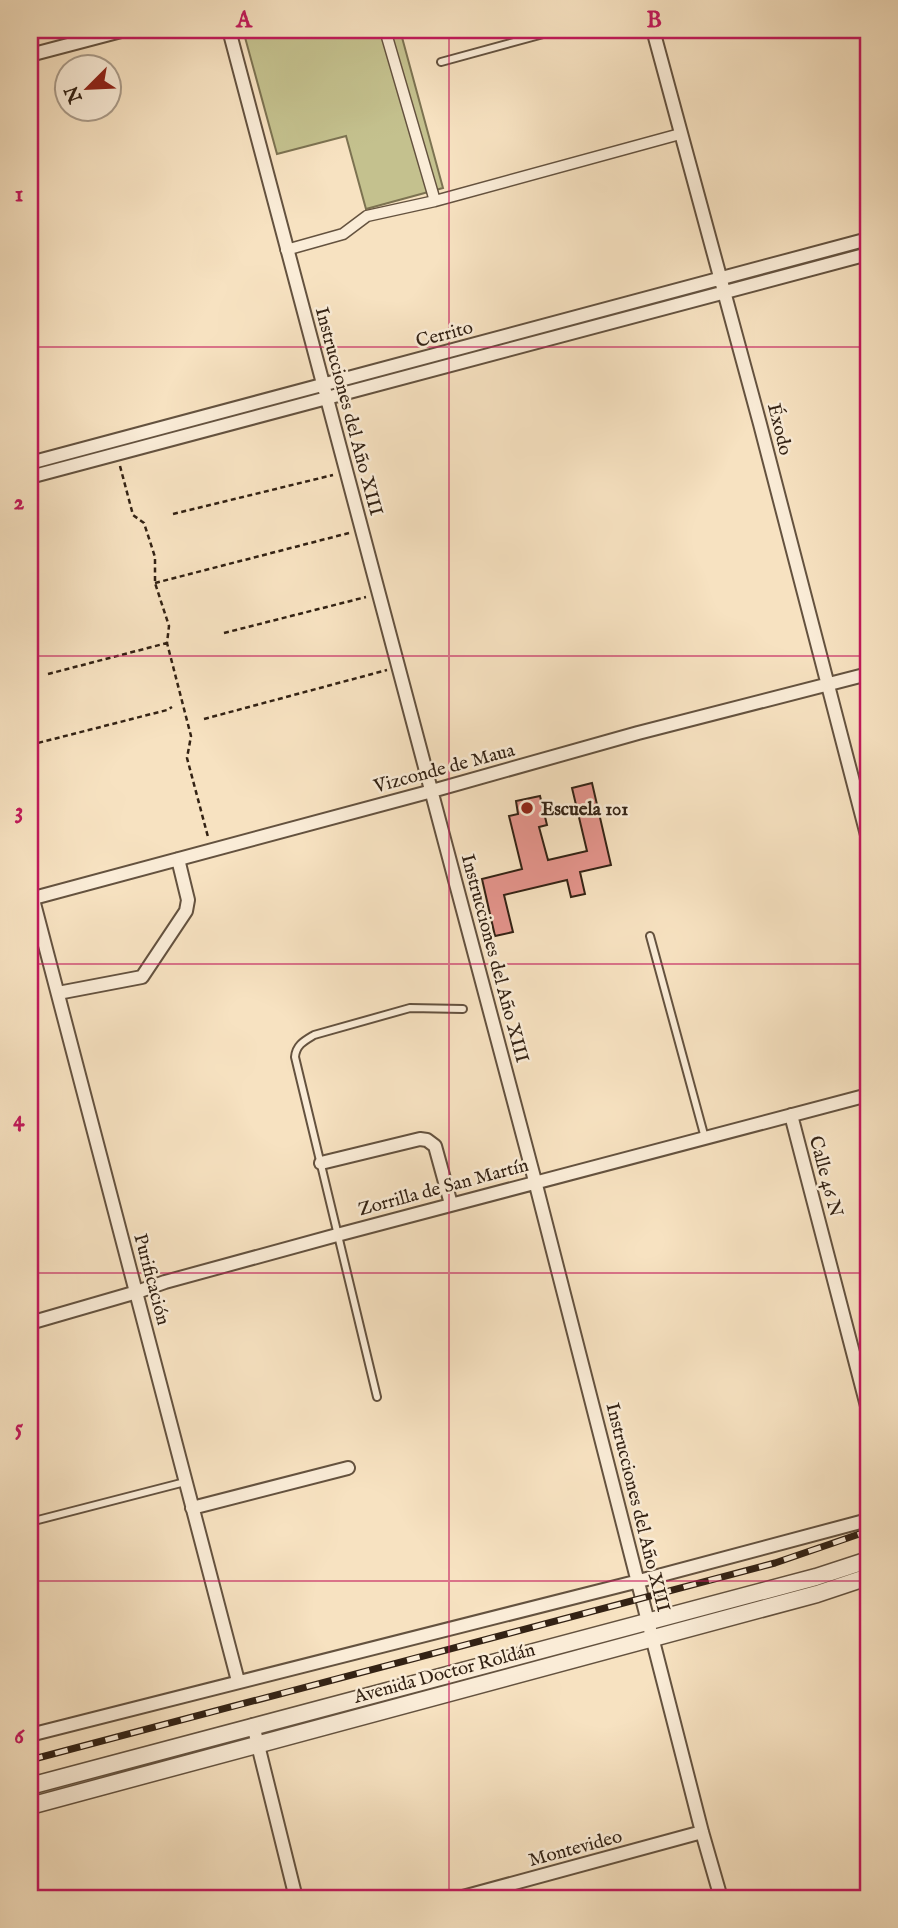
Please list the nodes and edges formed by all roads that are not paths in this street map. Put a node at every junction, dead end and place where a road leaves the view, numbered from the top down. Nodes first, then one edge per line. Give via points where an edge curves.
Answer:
1 (125, 30) edge
2 (229, 30) edge
3 (385, 30) edge
4 (558, 30) edge
5 (653, 30) edge
6 (30, 55) edge
7 (441, 62) dead end
8 (680, 134) junction
9 (435, 201) junction
10 (868, 239) edge
11 (286, 250) junction
12 (868, 254) edge
13 (723, 285) junction
14 (324, 385) junction
15 (328, 399) junction
16 (30, 463) edge
17 (30, 477) edge
18 (868, 674) edge
19 (827, 685) junction
20 (432, 791) junction
21 (868, 839) edge
22 (178, 859) junction
23 (31, 895) edge
24 (650, 936) dead end
25 (58, 993) junction
26 (463, 1009) dead end
27 (868, 1095) edge
28 (791, 1115) junction
29 (705, 1138) junction
30 (321, 1163) junction
31 (535, 1181) junction
32 (451, 1204) junction
33 (337, 1235) junction
34 (137, 1292) junction
35 (30, 1323) edge
36 (377, 1397) dead end
37 (868, 1410) edge
38 (348, 1468) dead end
39 (185, 1482) junction
40 (192, 1508) junction
41 (868, 1520) edge
42 (30, 1522) edge
43 (868, 1560) edge
44 (868, 1577) edge
45 (639, 1581) junction
46 (648, 1620) junction
47 (652, 1637) junction
48 (238, 1681) junction
49 (253, 1725) junction
50 (30, 1735) edge
51 (258, 1744) junction
52 (30, 1786) edge
53 (30, 1805) edge
54 (702, 1832) junction
55 (296, 1898) edge
56 (459, 1898) edge
57 (721, 1898) edge

1 - 6 street
2 - 11 street, Instrucciones del Año XIII
3 - 9 street
4 - 7 lane
5 - 8 street, Éxodo
8 - 9 street
8 - 13 street, Éxodo
9 - 11 street via 367,216 343,234
10 - 13 street, Cerrito
11 - 14 street, Instrucciones del Año XIII
12 - 13 street, Cerrito
13 - 14 street, Cerrito
13 - 15 street, Cerrito
13 - 19 street, Éxodo
14 - 15 street, Instrucciones del Año XIII
14 - 16 street, Cerrito
15 - 17 street, Cerrito
15 - 20 street, Instrucciones del Año XIII
18 - 19 street, Vizconde de Maua
19 - 20 street, Vizconde de Maua
19 - 21 street, Éxodo
20 - 22 street, Vizconde de Maua
20 - 31 street, Instrucciones del Año XIII
22 - 23 street, Vizconde de Maua
22 - 25 street via 188,900 186,911 142,977
23 - 25 street, Purificación
24 - 29 lane
25 - 34 street, Purificación
26 - 30 lane via 410,1007 314,1035 300,1044 295,1057
27 - 28 street, Zorrilla de San Martín
28 - 29 street, Zorrilla de San Martín
28 - 37 street, Calle 46 N
29 - 31 street, Zorrilla de San Martín
30 - 32 street via 427,1140 435,1146
30 - 33 lane
31 - 32 street, Zorrilla de San Martín
31 - 45 street, Instrucciones del Año XIII
32 - 33 street, Zorrilla de San Martín
33 - 34 street, Zorrilla de San Martín
33 - 36 lane
34 - 35 street, Zorrilla de San Martín
34 - 39 street, Purificación
38 - 40 street
39 - 40 street, Purificación
39 - 42 lane
40 - 48 street, Purificación
41 - 45 street, Avenida Doctor Roldán
43 - 46 street, Avenida Doctor Roldán
44 - 47 street, Avenida Doctor Roldán
45 - 46 street, Instrucciones del Año XIII
45 - 48 street, Avenida Doctor Roldán
46 - 47 street, Instrucciones del Año XIII
46 - 49 street, Avenida Doctor Roldán
47 - 51 street, Avenida Doctor Roldán
47 - 54 street, Instrucciones del Año XIII
48 - 50 street, Avenida Doctor Roldán
49 - 51 street
49 - 52 street, Avenida Doctor Roldán
51 - 53 street, Avenida Doctor Roldán
51 - 55 street
54 - 56 street, Montevideo
54 - 57 street, Instrucciones del Año XIII

